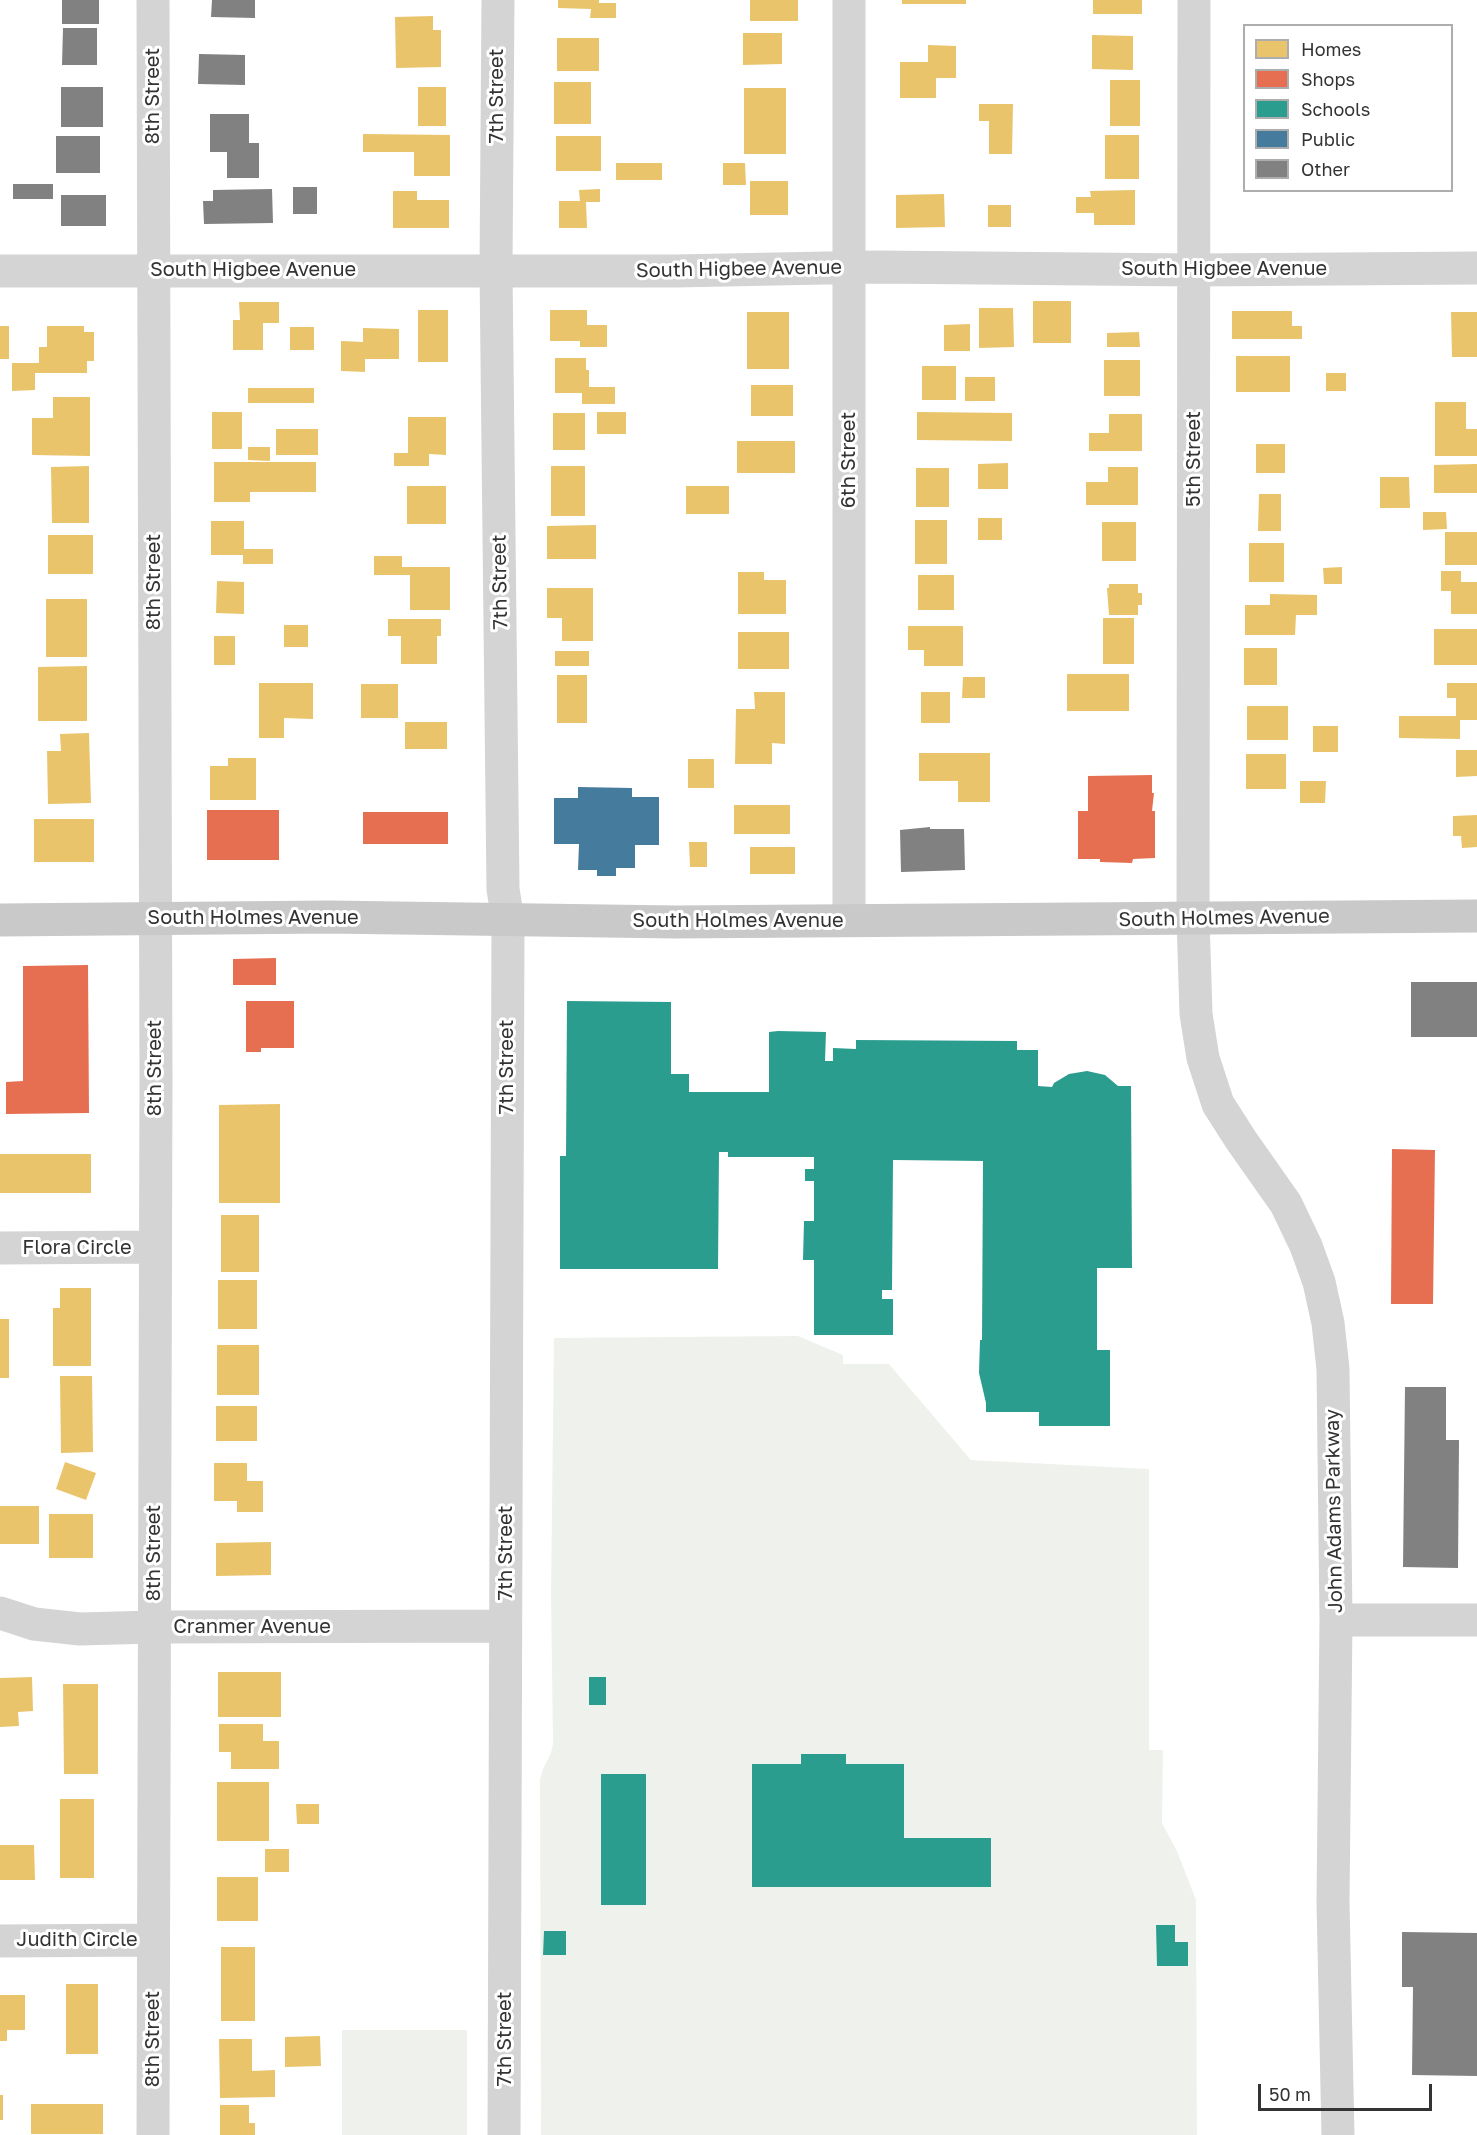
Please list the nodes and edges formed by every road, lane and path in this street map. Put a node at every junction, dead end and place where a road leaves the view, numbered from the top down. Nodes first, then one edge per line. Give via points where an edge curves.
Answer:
1 (153, 0) edge
2 (498, 0) edge
3 (849, 0) edge
4 (1194, 0) edge
5 (849, 268) junction
6 (1477, 268) edge
7 (153, 270) junction
8 (496, 270) junction
9 (1194, 270) junction
10 (0, 271) edge
11 (1477, 916) edge
12 (155, 917) junction
13 (1193, 918) junction
14 (0, 920) edge
15 (508, 921) junction
16 (849, 921) junction
17 (155, 1247) junction
18 (0, 1248) edge
19 (0, 1613) edge
20 (1336, 1620) junction
21 (1477, 1620) edge
22 (506, 1626) junction
23 (154, 1627) junction
24 (153, 1940) junction
25 (0, 1941) edge
26 (153, 2135) edge
27 (504, 2135) edge
28 (1338, 2135) edge

1 - 7 street, 8th Street
2 - 8 street, 7th Street
3 - 5 street, 6th Street
4 - 9 street, 5th Street
5 - 8 street, South Higbee Avenue
5 - 9 street, South Higbee Avenue
5 - 16 street, 6th Street
6 - 9 street, South Higbee Avenue
7 - 8 street, South Higbee Avenue
7 - 10 street, South Higbee Avenue
7 - 12 street, 8th Street
8 - 15 street, 7th Street via 503,889
9 - 13 street, 5th Street
11 - 13 main road, South Holmes Avenue
12 - 14 main road, South Holmes Avenue
12 - 15 main road, South Holmes Avenue
12 - 17 street, 8th Street
13 - 16 main road, South Holmes Avenue
13 - 20 street, John Adams Parkway via 1196,1014 1203,1058 1218,1104 1286,1204 1319,1282 1328,1323 1333,1369
15 - 16 main road, South Holmes Avenue
15 - 22 street, 7th Street
17 - 18 street, Flora Circle
17 - 23 street, 8th Street
19 - 23 street, Cranmer Avenue via 33,1624 80,1629
20 - 21 street
20 - 28 street, John Adams Parkway via 1333,1902
22 - 23 street, Cranmer Avenue
22 - 27 street, 7th Street
23 - 24 street, 8th Street
24 - 25 street, Judith Circle
24 - 26 street, 8th Street

